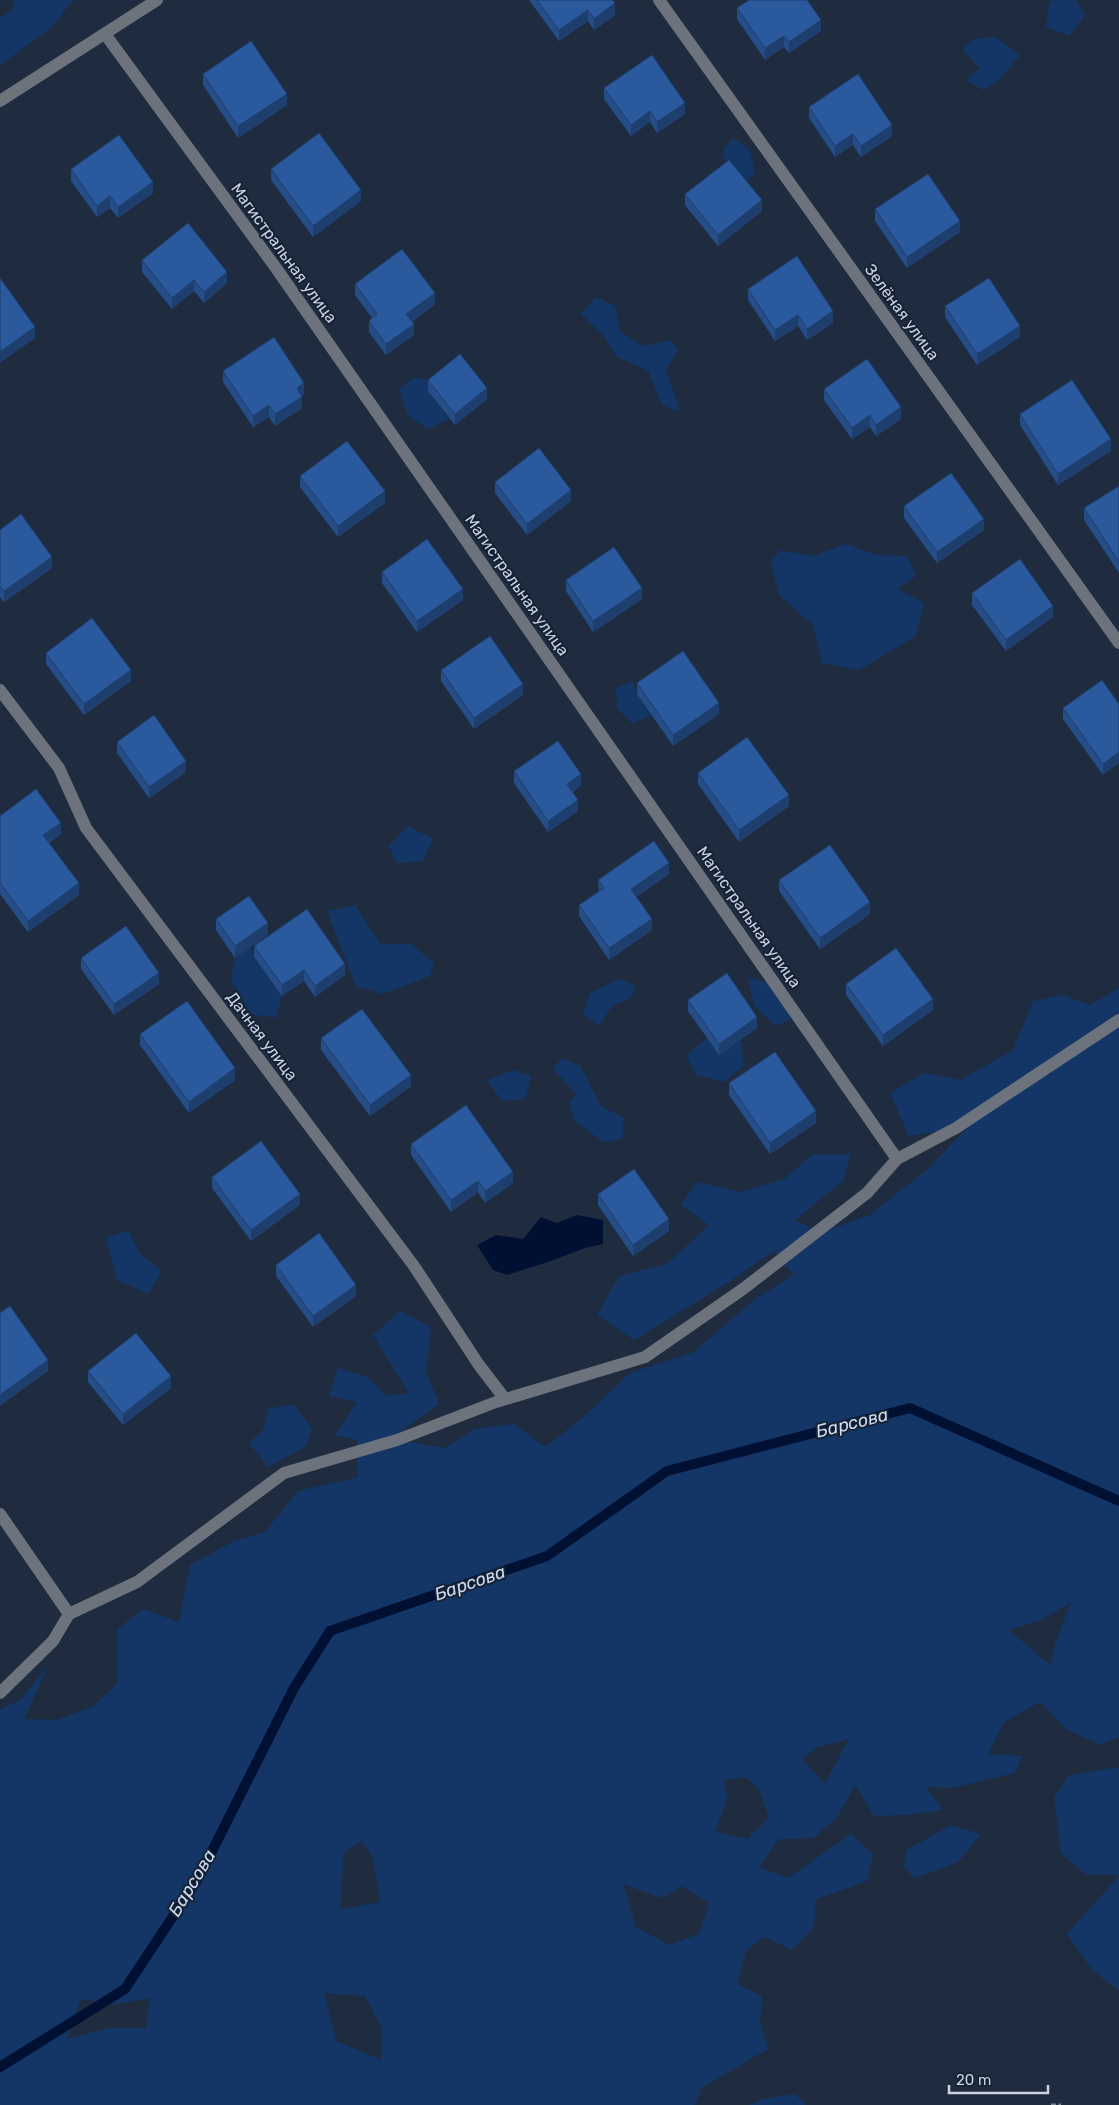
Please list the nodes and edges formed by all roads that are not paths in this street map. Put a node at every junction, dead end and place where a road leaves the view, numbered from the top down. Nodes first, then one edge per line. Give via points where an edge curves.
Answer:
1 (157, 0) edge
2 (659, 0) edge
3 (105, 34) junction
4 (0, 101) edge
5 (1119, 643) edge
6 (0, 690) edge
7 (1119, 1020) edge
8 (897, 1159) junction
9 (505, 1399) junction
10 (0, 1514) edge
11 (70, 1614) junction
12 (0, 1693) edge

1 - 3 street
2 - 5 street, Зелёная улица
3 - 4 street
3 - 8 street, Магистральная улица via 276,268
6 - 9 street, Дачная улица via 59,768 86,828 414,1266
7 - 8 street via 956,1128
8 - 9 street via 860,1198 743,1290 645,1357
9 - 11 street via 398,1440 284,1474 137,1582
10 - 11 street
11 - 12 street via 53,1641

